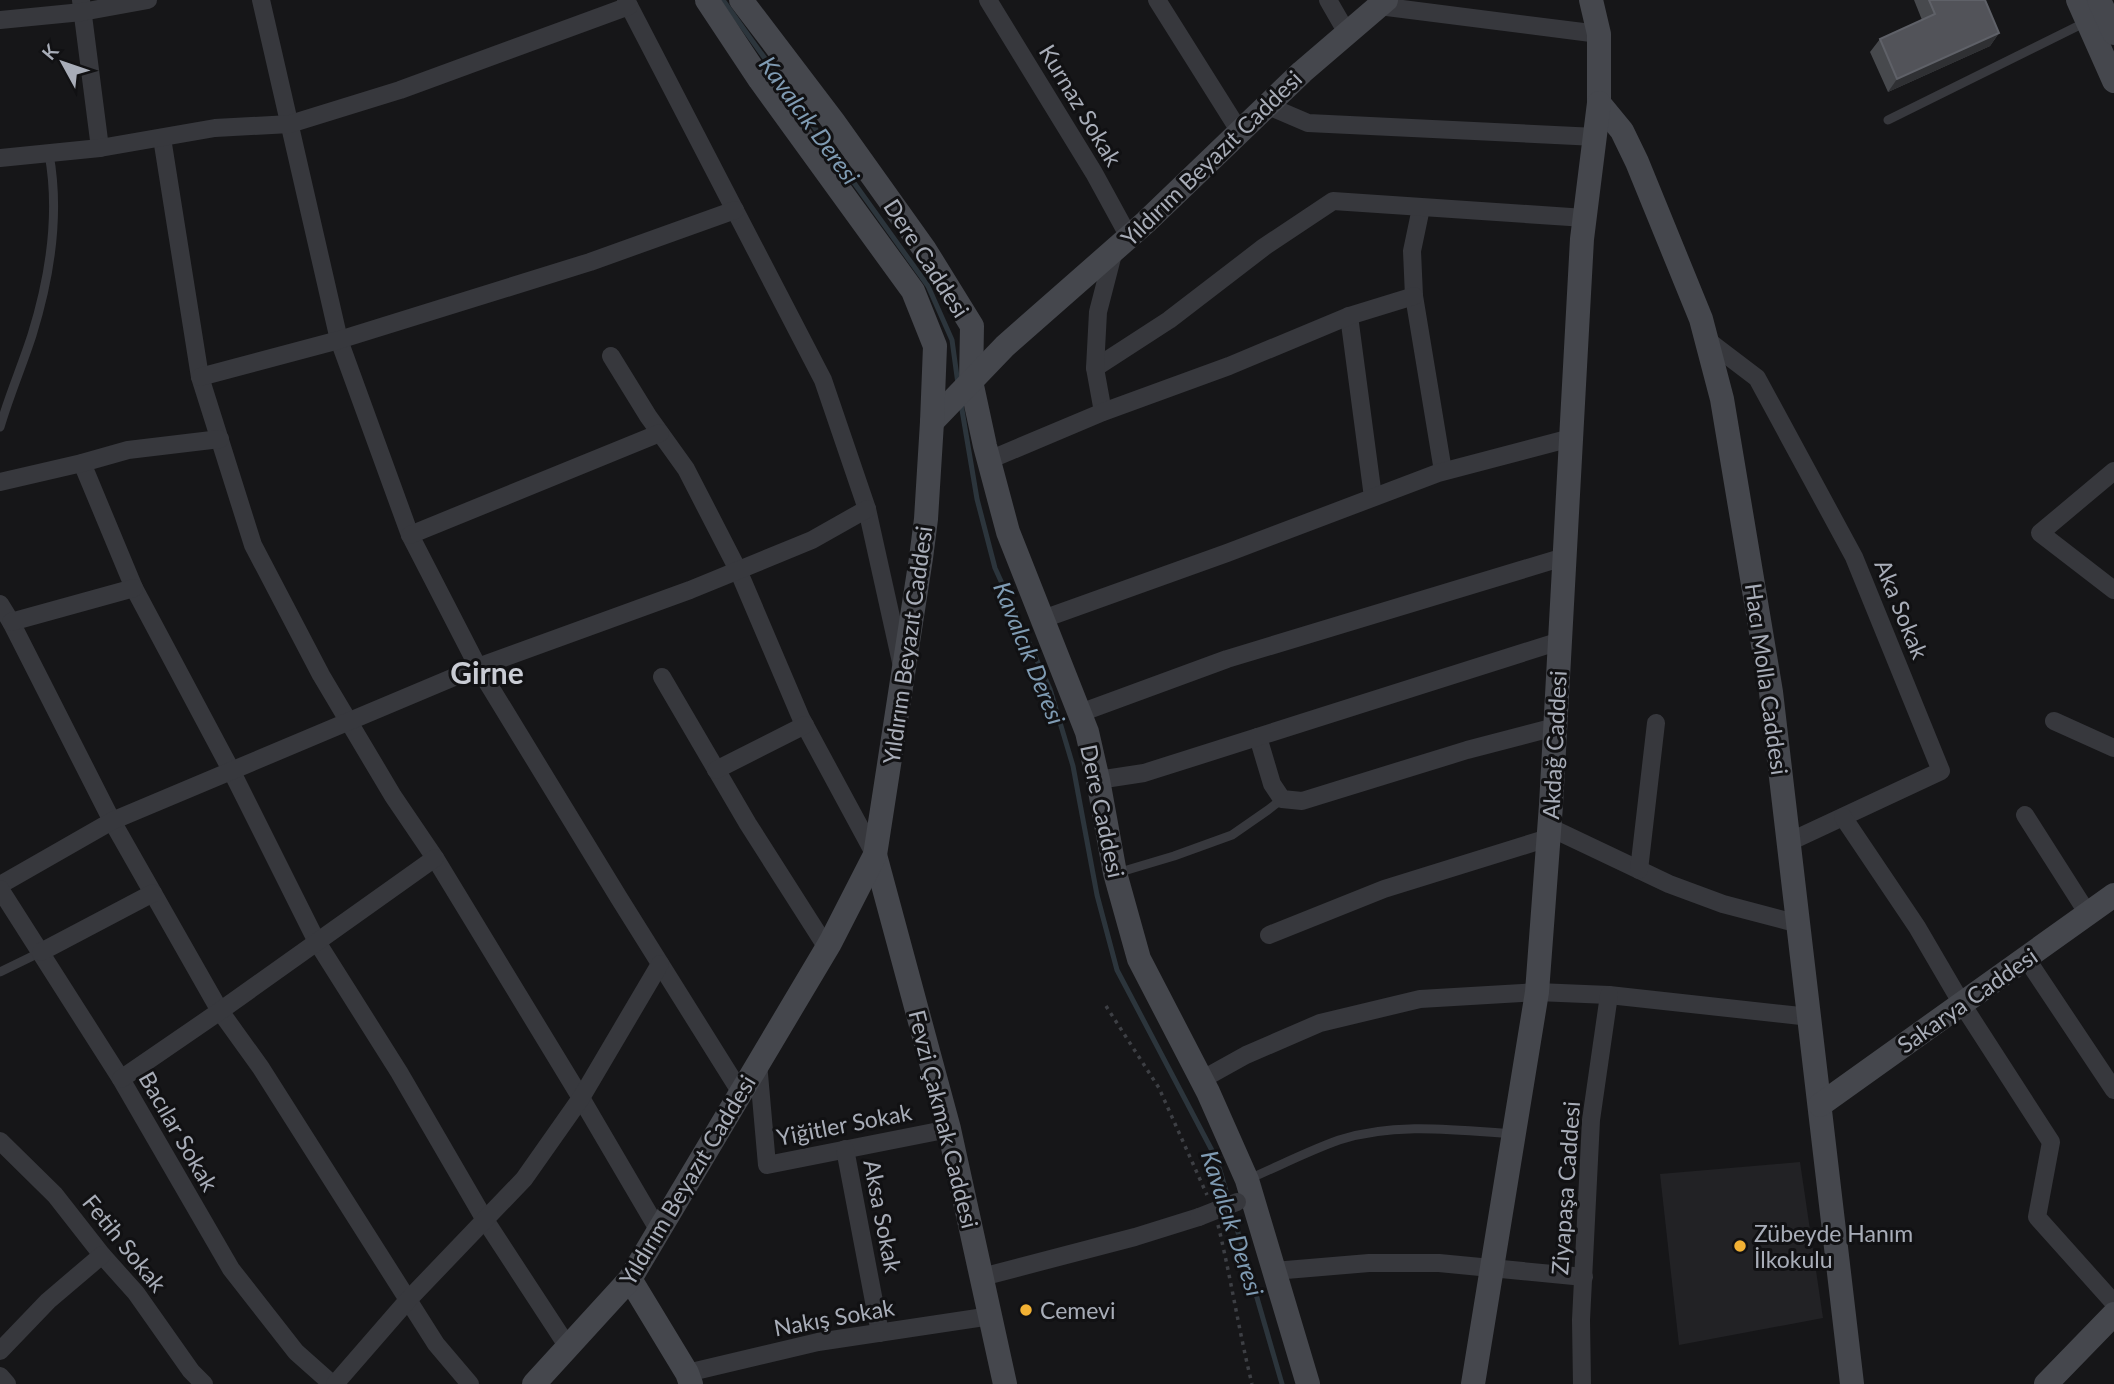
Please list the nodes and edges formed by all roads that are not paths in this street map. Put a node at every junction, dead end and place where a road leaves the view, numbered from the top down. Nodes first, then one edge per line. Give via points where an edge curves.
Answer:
1 (148, 0) edge
2 (261, 0) edge
3 (988, 0) edge
4 (1157, 0) edge
5 (1328, 0) edge
6 (1591, 0) edge
7 (628, 3) edge
8 (743, 3) edge
9 (1382, 3) edge
10 (82, 6) edge
11 (2088, 7) edge
12 (714, 10) edge
13 (0, 20) edge
14 (1348, 33) junction
15 (2114, 33) edge
16 (1599, 34) junction
17 (2114, 81) edge
18 (1599, 103) junction
19 (1266, 105) junction
20 (1888, 120) dead end
21 (290, 124) junction
22 (1240, 132) junction
23 (1596, 137) junction
24 (162, 138) junction
25 (100, 148) junction
26 (49, 154) junction
27 (0, 158) edge
28 (1421, 208) junction
29 (734, 211) junction
30 (1585, 218) junction
31 (1122, 243) junction
32 (1414, 296) junction
33 (1349, 316) junction
34 (339, 340) junction
35 (1707, 340) junction
36 (611, 356) dead end
37 (1095, 368) junction
38 (200, 377) junction
39 (971, 381) junction
40 (1104, 412) junction
41 (932, 422) junction
42 (0, 427) edge
43 (660, 433) junction
44 (1571, 438) junction
45 (220, 439) junction
46 (989, 460) junction
47 (82, 463) junction
48 (1443, 471) junction
49 (2114, 471) edge
50 (0, 482) edge
51 (1373, 497) junction
52 (867, 509) junction
53 (410, 535) junction
54 (1564, 557) junction
55 (738, 570) junction
56 (134, 588) junction
57 (2114, 590) edge
58 (0, 604) edge
59 (1043, 619) junction
60 (11, 622) junction
61 (1560, 641) junction
62 (478, 667) junction
63 (903, 672) junction
64 (662, 677) dead end
65 (1080, 713) junction
66 (2054, 720) dead end
67 (349, 721) junction
68 (1656, 723) dead end
69 (805, 725) junction
70 (1555, 727) junction
71 (1258, 737) junction
72 (2114, 748) edge
73 (231, 770) junction
74 (716, 770) junction
75 (1098, 780) junction
76 (1282, 799) junction
77 (2025, 815) dead end
78 (1843, 817) junction
79 (112, 821) junction
80 (1549, 832) junction
81 (1789, 842) junction
82 (875, 855) junction
83 (435, 858) junction
84 (1639, 870) junction
85 (1115, 873) junction
86 (0, 887) edge
87 (153, 893) junction
88 (2105, 905) edge
89 (1799, 923) junction
90 (1269, 935) dead end
91 (317, 942) junction
92 (827, 948) junction
93 (41, 952) junction
94 (2026, 958) junction
95 (660, 964) junction
96 (0, 972) edge
97 (1537, 992) junction
98 (1609, 995) junction
99 (1962, 1004) junction
100 (220, 1011) junction
101 (1810, 1017) junction
102 (758, 1063) junction
103 (121, 1079) junction
104 (1201, 1080) junction
105 (2114, 1090) edge
106 (741, 1093) junction
107 (581, 1098) junction
108 (1820, 1105) junction
109 (949, 1129) junction
110 (1514, 1134) junction
111 (0, 1141) edge
112 (845, 1149) junction
113 (1246, 1193) junction
114 (485, 1220) junction
115 (659, 1231) junction
116 (102, 1255) junction
117 (1493, 1268) junction
118 (1275, 1270) junction
119 (982, 1277) junction
120 (1584, 1277) junction
121 (630, 1279) junction
122 (408, 1300) junction
123 (2114, 1303) edge
124 (2114, 1314) edge
125 (991, 1316) junction
126 (880, 1333) junction
127 (568, 1346) junction
128 (0, 1351) edge
129 (0, 1376) edge
130 (689, 1379) edge
131 (7, 1384) edge
132 (204, 1384) edge
133 (334, 1384) edge
134 (470, 1384) edge
135 (534, 1384) edge
136 (1005, 1384) edge
137 (1308, 1384) edge
138 (1473, 1384) edge
139 (1582, 1384) edge
140 (1852, 1384) edge
141 (2046, 1384) edge

1 - 10 street
2 - 21 street
3 - 31 street, Kurnaz Sokak via 1087,161
4 - 22 street
5 - 14 street
6 - 16 street
7 - 21 street via 400,90
7 - 29 street
8 - 12 street
8 - 39 street, Dere Caddesi via 925,250 972,326
9 - 14 street, Yıldırım Beyazıt Caddesi
9 - 16 street
10 - 13 street
10 - 25 street
11 - 15 street
11 - 17 street
11 - 20 lane
12 - 41 street, Dere Caddesi via 913,291 935,346
14 - 19 street, Yıldırım Beyazıt Caddesi
16 - 18 street
18 - 23 street, Akdağ Caddesi
18 - 35 street, Hacı Molla Caddesi via 1622,131 1637,162
19 - 22 street, Yıldırım Beyazıt Caddesi
19 - 23 street via 1308,123
21 - 24 street via 215,128
21 - 34 street
22 - 31 street, Yıldırım Beyazıt Caddesi
23 - 30 street, Akdağ Caddesi
24 - 25 street
24 - 38 street
25 - 26 street
26 - 27 street
26 - 42 lane via 54,218 48,268
28 - 30 street
28 - 32 street via 1412,251
28 - 37 street via 1334,201
29 - 34 street via 590,262
29 - 52 street via 823,380
30 - 44 street, Akdağ Caddesi
31 - 37 street via 1098,312
31 - 39 street, Yıldırım Beyazıt Caddesi
32 - 33 street
32 - 48 street
33 - 40 street
33 - 51 street
34 - 38 street
34 - 53 street
35 - 78 street, Aka Sokak via 1757,378 1854,557 1941,771
35 - 81 street, Hacı Molla Caddesi via 1723,399 1771,692
36 - 43 street
37 - 40 street
38 - 45 street
39 - 41 street, Yıldırım Beyazıt Caddesi
39 - 46 street, Dere Caddesi
40 - 46 street
41 - 63 street, Yıldırım Beyazıt Caddesi via 926,519
43 - 53 street
43 - 55 street via 686,469
44 - 48 street
44 - 54 street, Akdağ Caddesi
45 - 47 street via 128,450
45 - 67 street via 253,545
46 - 59 street, Dere Caddesi via 1008,532
47 - 50 street
47 - 56 street
48 - 51 street
49 - 57 street via 2040,533
51 - 59 street
52 - 55 street via 812,540
52 - 63 street
53 - 62 street
54 - 61 street, Akdağ Caddesi
54 - 65 street via 1227,659
55 - 62 street
55 - 69 street
56 - 60 street
56 - 73 street
58 - 60 street
59 - 65 street, Dere Caddesi
60 - 79 street
61 - 70 street, Akdağ Caddesi
61 - 71 street
62 - 67 street
62 - 95 street
63 - 82 street, Yıldırım Beyazıt Caddesi
64 - 74 street
65 - 75 street, Dere Caddesi
66 - 72 street
67 - 73 street
67 - 83 street
68 - 84 street
69 - 74 street
69 - 82 street
70 - 76 street via 1302,801
70 - 80 street, Akdağ Caddesi
71 - 75 street via 1144,774
71 - 76 street via 1272,784
73 - 79 street
73 - 91 street
74 - 92 street
75 - 85 street, Dere Caddesi
76 - 85 lane via 1232,835
77 - 88 street
78 - 81 street, Aka Sokak
78 - 99 street
79 - 86 street
79 - 87 street
80 - 84 street
80 - 90 street
80 - 97 street, Akdağ Caddesi
81 - 89 street, Hacı Molla Caddesi
82 - 92 street, Yıldırım Beyazıt Caddesi
82 - 109 street, Fevzi Çakmak Caddesi
83 - 91 street
83 - 107 street
84 - 89 street via 1723,904
85 - 104 street, Dere Caddesi via 1139,959
86 - 93 street, Bacılar Sokak
87 - 93 street
87 - 100 street
88 - 94 street, Sakarya Caddesi
89 - 101 street, Hacı Molla Caddesi
91 - 100 street
91 - 114 street
92 - 102 street, Yıldırım Beyazıt Caddesi
93 - 96 lane
93 - 103 street, Bacılar Sokak
94 - 99 street, Sakarya Caddesi
94 - 105 street
95 - 106 street
95 - 107 street
97 - 98 street
97 - 104 street via 1420,999 1320,1023
97 - 110 street, Akdağ Caddesi
98 - 101 street
98 - 120 street, Ziyapaşa Caddesi via 1591,1120
99 - 108 street, Sakarya Caddesi
99 - 123 street via 2050,1142 2037,1217
100 - 103 street
100 - 122 street
101 - 108 street, Hacı Molla Caddesi
102 - 106 street, Yıldırım Beyazıt Caddesi
102 - 112 street, Yiğitler Sokak via 767,1165
103 - 133 street, Bacılar Sokak via 231,1269 296,1352
104 - 113 street, Dere Caddesi
106 - 115 street, Yıldırım Beyazıt Caddesi
107 - 114 street via 524,1179
107 - 115 street
108 - 140 street, Hacı Molla Caddesi
109 - 112 street, Yiğitler Sokak
109 - 119 street, Fevzi Çakmak Caddesi
110 - 113 lane via 1386,1130 1340,1140
110 - 117 street, Akdağ Caddesi
111 - 116 street, Fetih Sokak via 55,1195
112 - 126 street, Aksa Sokak
113 - 118 street, Dere Caddesi
113 - 119 street, bridge via 1208,1218
114 - 122 street
114 - 127 street
115 - 121 street, Yıldırım Beyazıt Caddesi
116 - 128 street via 48,1301
116 - 132 street, Fetih Sokak
117 - 118 street via 1369,1263
117 - 120 street
117 - 138 street, Akdağ Caddesi
118 - 137 street, Dere Caddesi
119 - 125 street, Fevzi Çakmak Caddesi
120 - 139 street, Ziyapaşa Caddesi
121 - 127 street, Yıldırım Beyazıt Caddesi
121 - 130 street
122 - 133 street
122 - 134 street via 436,1344
124 - 141 street
125 - 126 street, Nakış Sokak
125 - 136 street, Fevzi Çakmak Caddesi
126 - 130 street, Nakış Sokak via 818,1342
127 - 135 street, Yıldırım Beyazıt Caddesi
129 - 131 street

